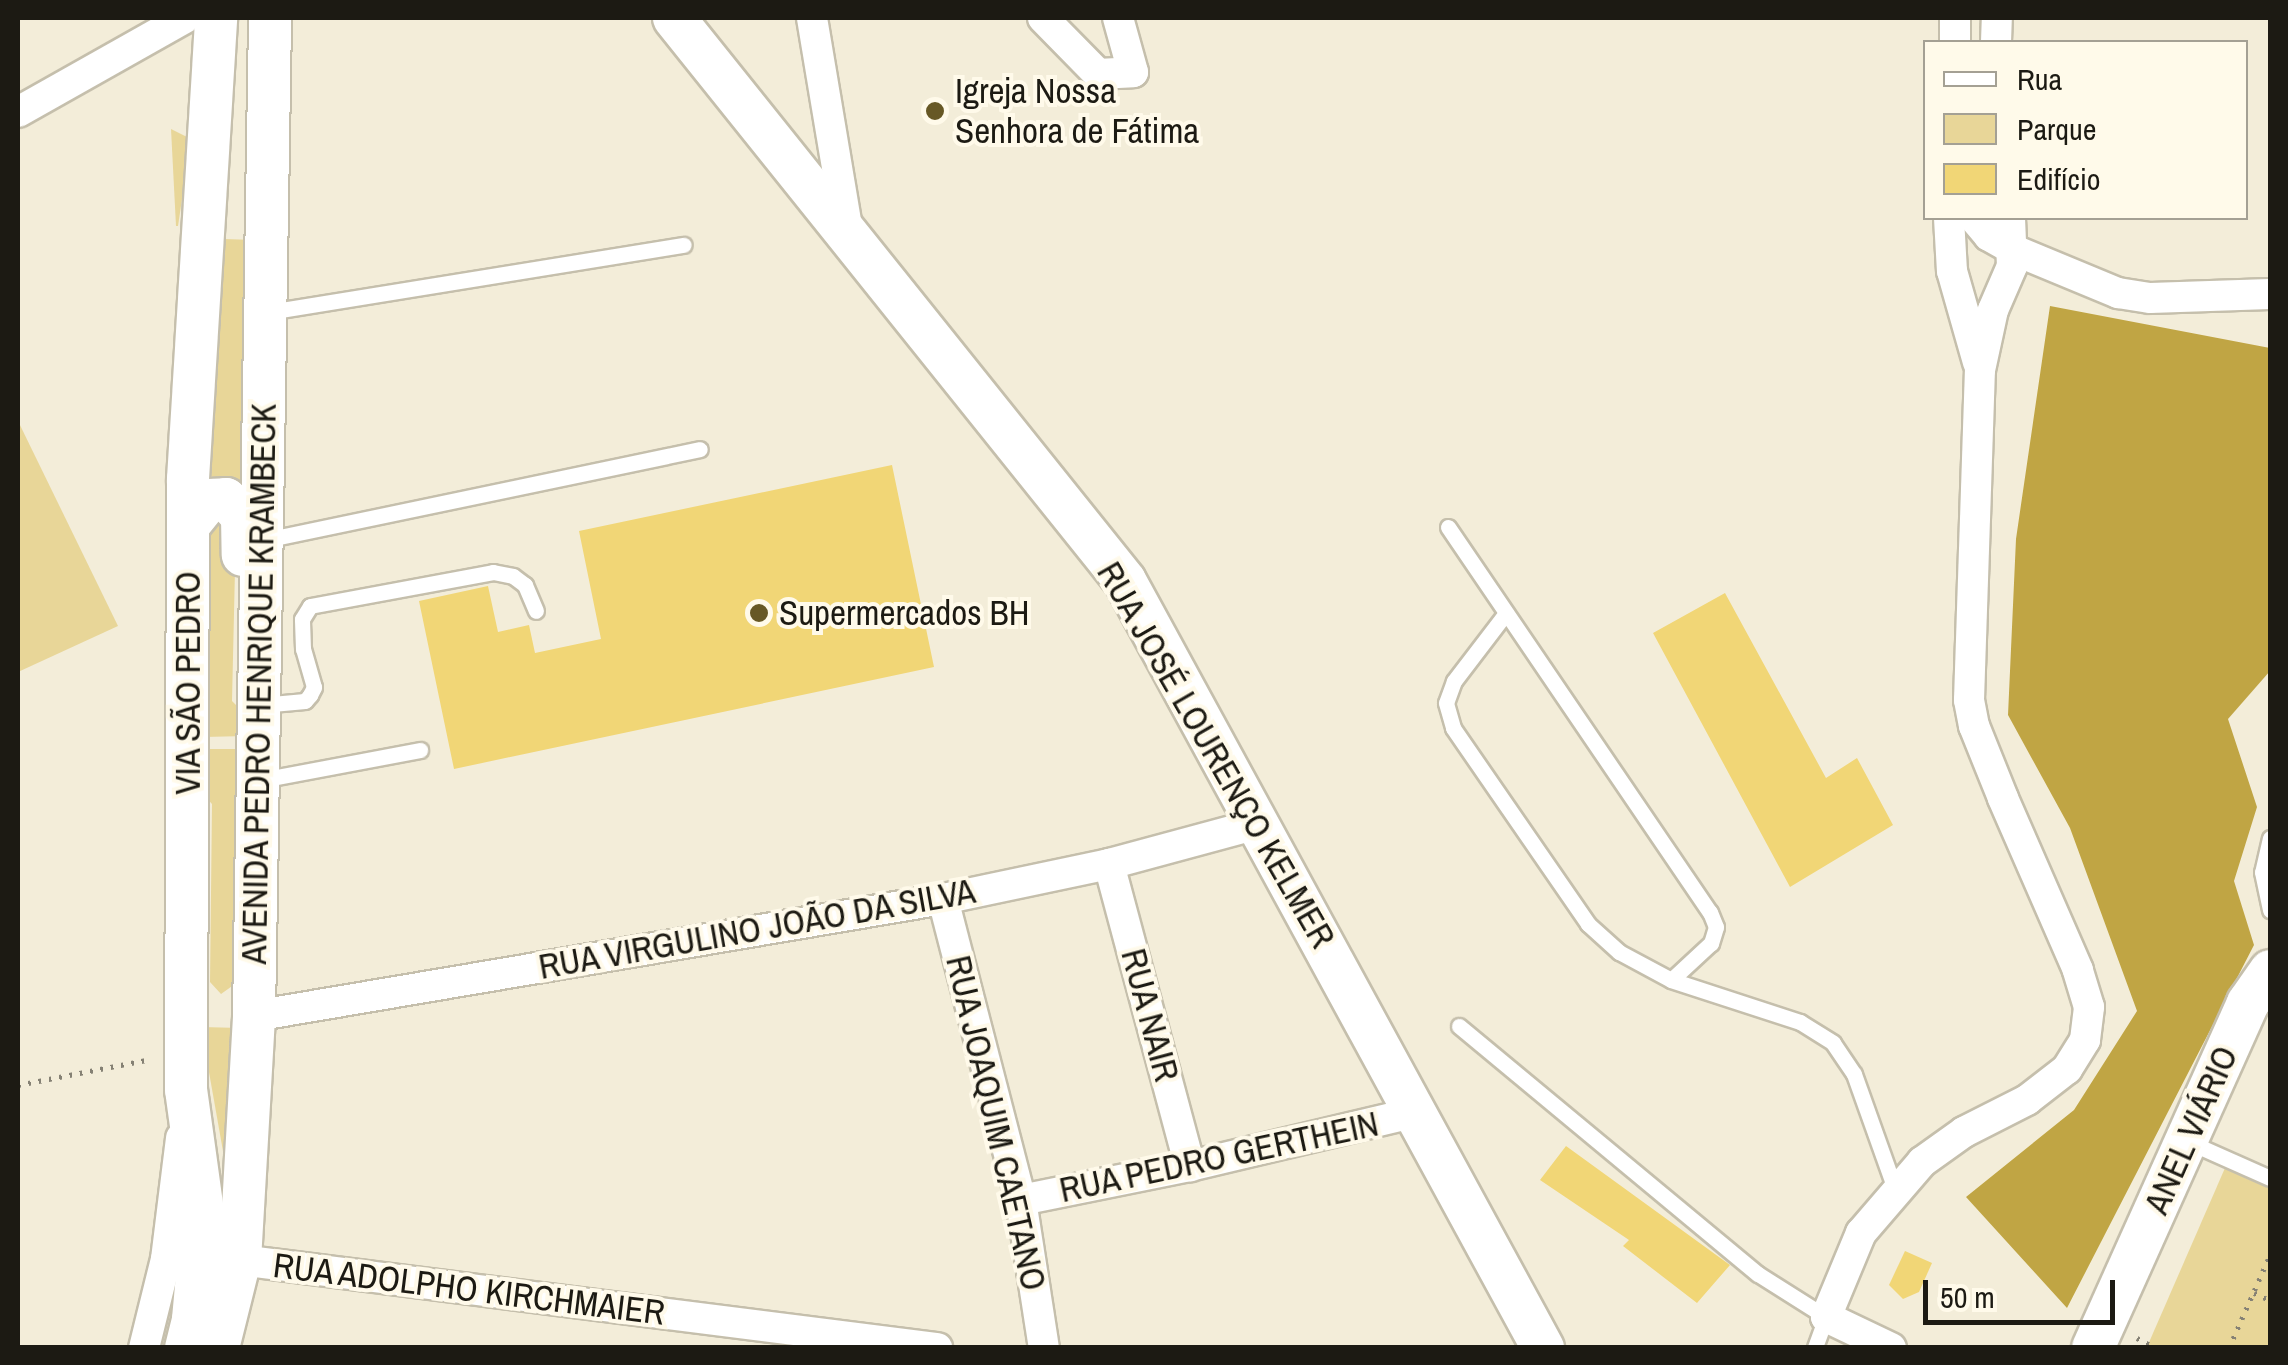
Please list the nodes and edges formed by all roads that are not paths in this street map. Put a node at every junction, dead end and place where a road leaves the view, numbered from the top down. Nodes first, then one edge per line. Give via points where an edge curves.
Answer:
1 (187, 18) edge
2 (216, 18) edge
3 (246, 18) edge
4 (270, 18) edge
5 (674, 18) edge
6 (812, 18) edge
7 (1043, 18) edge
8 (1118, 18) edge
9 (18, 112) edge
10 (209, 134) junction
11 (1949, 220) edge
12 (1976, 220) edge
13 (2010, 220) edge
14 (265, 227) junction
15 (850, 240) junction
16 (684, 244) dead end
17 (2014, 250) junction
18 (2270, 294) edge
19 (264, 312) junction
20 (1980, 370) junction
21 (700, 449) dead end
22 (188, 526) junction
23 (1448, 527) dead end
24 (261, 541) junction
25 (536, 611) dead end
26 (1506, 613) junction
27 (258, 705) junction
28 (420, 750) dead end
29 (257, 781) junction
30 (187, 797) junction
31 (1257, 824) junction
32 (2270, 838) edge
33 (1109, 864) junction
34 (943, 899) junction
35 (2270, 910) edge
36 (2270, 972) edge
37 (1671, 980) junction
38 (254, 1016) junction
39 (1459, 1026) dead end
40 (186, 1071) junction
41 (1416, 1112) junction
42 (2187, 1142) junction
43 (1190, 1166) junction
44 (2270, 1178) edge
45 (1896, 1192) junction
46 (1021, 1200) junction
47 (240, 1260) junction
48 (1826, 1318) junction
49 (144, 1348) edge
50 (186, 1348) edge
51 (218, 1348) edge
52 (937, 1348) edge
53 (1044, 1348) edge
54 (1543, 1348) edge
55 (1815, 1348) edge
56 (1891, 1348) edge
57 (2094, 1348) edge

1 - 9 street
1 - 10 main road via 183,96 186,110
2 - 10 main road, VIA SÃO PEDRO
3 - 14 main road via 241,128
4 - 14 main road, AVENIDA PEDRO HENRIQUE KRAMBECK
5 - 15 main road, RUA JOSÉ LOURENÇO KELMER
6 - 15 street
7 - 8 street via 1098,74 1133,72
10 - 22 main road, VIA SÃO PEDRO
11 - 20 street via 1952,271
12 - 17 street
13 - 17 street
14 - 19 main road, AVENIDA PEDRO HENRIQUE KRAMBECK
15 - 31 main road, RUA JOSÉ LOURENÇO KELMER via 1125,581
16 - 19 lane
17 - 18 street via 2118,293
17 - 20 street
19 - 24 main road, AVENIDA PEDRO HENRIQUE KRAMBECK
20 - 45 street via 1969,700 2003,798 2078,970 2088,1007 2085,1040 2067,1069 2028,1100 1922,1162
21 - 24 lane
22 - 27 main road via 209,500 226,499 242,516 245,694
22 - 30 main road, VIA SÃO PEDRO
23 - 26 lane
24 - 27 main road, AVENIDA PEDRO HENRIQUE KRAMBECK
25 - 27 lane via 525,585 494,572 310,606 302,619 310,695
26 - 37 lane via 1710,912 1716,927 1710,942
26 - 37 lane via 1454,682 1446,703 1453,728 1588,924 1619,952
27 - 29 main road, AVENIDA PEDRO HENRIQUE KRAMBECK
28 - 29 lane
29 - 38 main road, AVENIDA PEDRO HENRIQUE KRAMBECK
30 - 38 main road via 202,813 204,991 219,1011
30 - 40 main road, VIA SÃO PEDRO
31 - 33 street, RUA VIRGULINO JOÃO DA SILVA
31 - 41 main road, RUA JOSÉ LOURENÇO KELMER
32 - 35 lane via 2262,872
33 - 34 street, RUA VIRGULINO JOÃO DA SILVA
33 - 43 street, RUA NAIR
34 - 38 street, RUA VIRGULINO JOÃO DA SILVA
34 - 46 street, RUA JOAQUIM CAETANO
36 - 42 main road, ANEL VIÁRIO via 2248,1003
37 - 45 lane via 1800,1022 1833,1043 1854,1074
38 - 47 main road, AVENIDA PEDRO HENRIQUE KRAMBECK
39 - 48 lane via 1758,1274
40 - 49 street via 166,1259
40 - 50 main road, VIA SÃO PEDRO via 204,1212
41 - 43 street, RUA PEDRO GERTHEIN
41 - 54 main road, RUA JOSÉ LOURENÇO KELMER
42 - 44 lane
42 - 57 main road, ANEL VIÁRIO
43 - 46 street, RUA PEDRO GERTHEIN
45 - 48 street via 1846,1260
46 - 53 street, RUA JOAQUIM CAETANO
47 - 51 main road, AVENIDA PEDRO HENRIQUE KRAMBECK
47 - 52 street, RUA ADOLPHO KIRCHMAIER
48 - 55 lane
48 - 56 street

